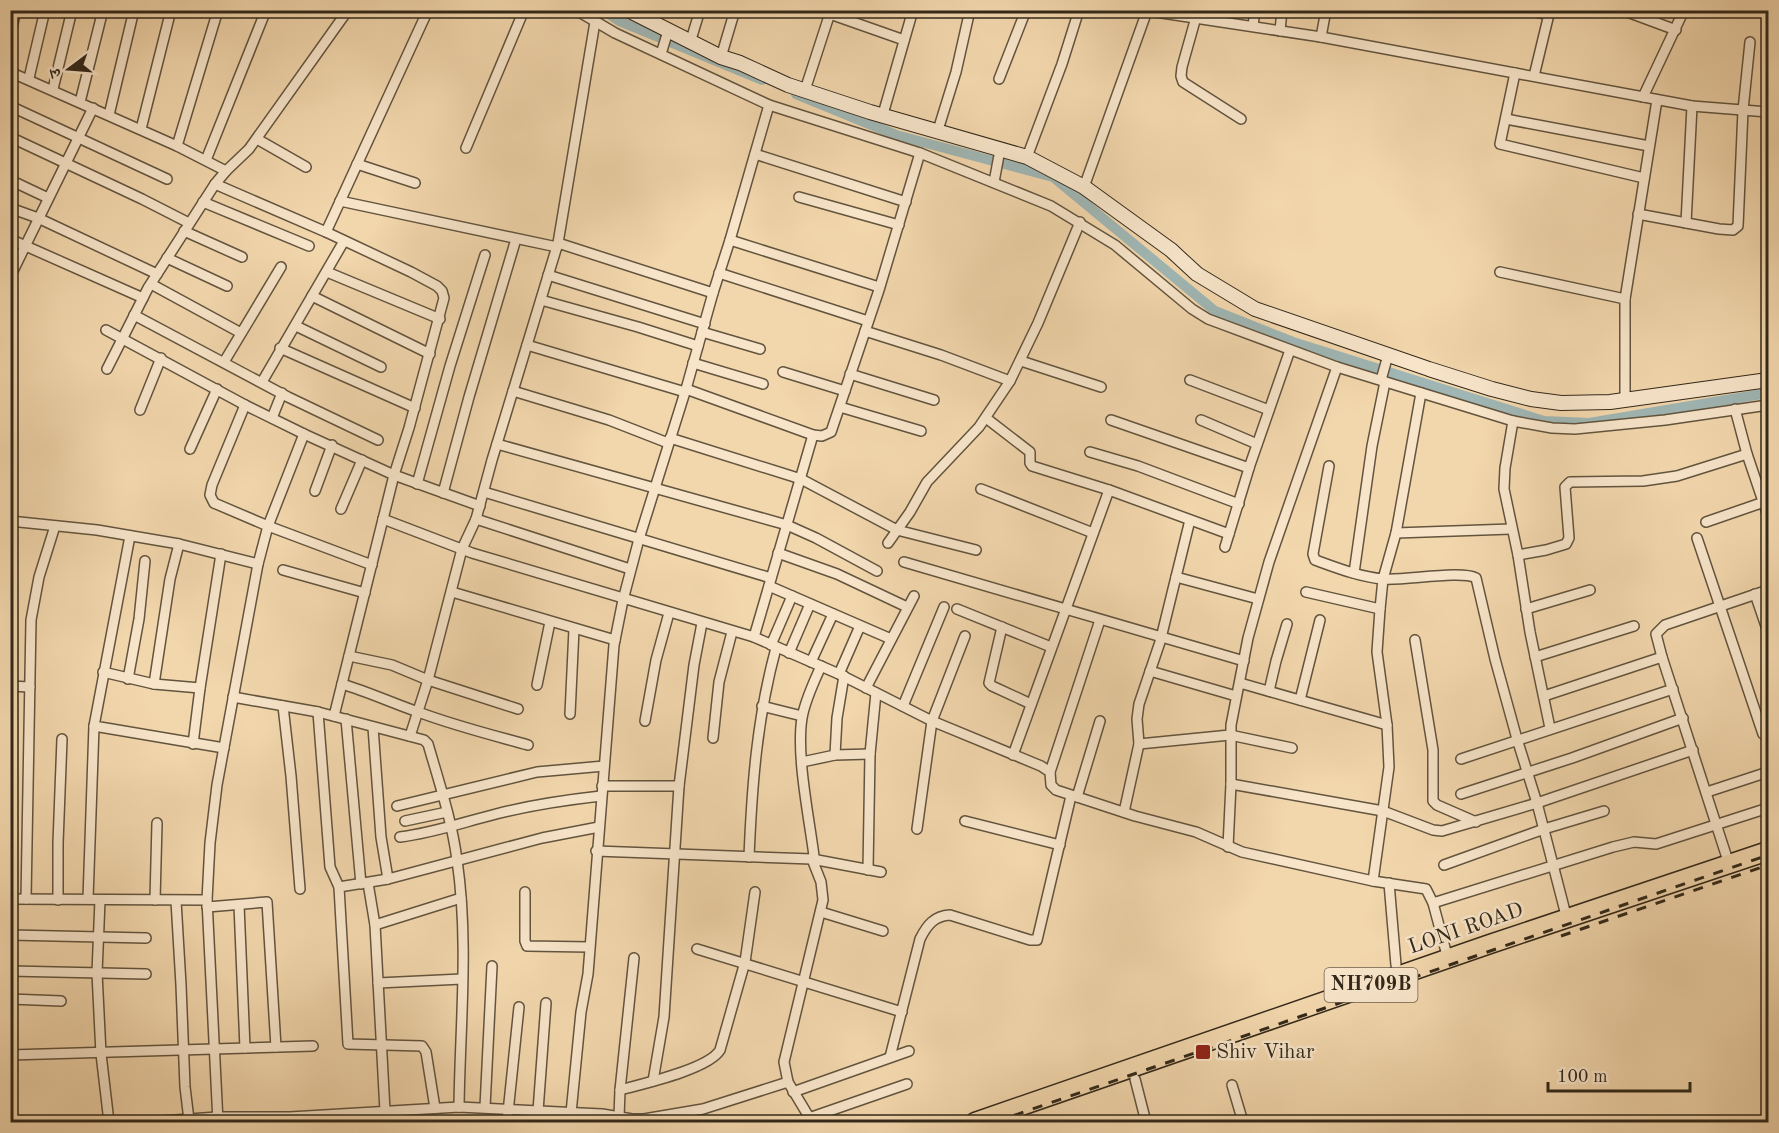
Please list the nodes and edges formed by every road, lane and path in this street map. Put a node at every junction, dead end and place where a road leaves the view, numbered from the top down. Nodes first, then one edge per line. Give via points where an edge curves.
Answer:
1 (16, 10) edge
2 (45, 10) edge
3 (72, 10) edge
4 (103, 10) edge
5 (135, 10) edge
6 (171, 10) edge
7 (218, 10) edge
8 (266, 10) edge
9 (348, 10) edge
10 (428, 10) edge
11 (524, 10) edge
12 (576, 10) edge
13 (628, 10) edge
14 (700, 10) edge
15 (735, 10) edge
16 (913, 10) edge
17 (969, 10) edge
18 (1026, 10) edge
19 (1078, 10) edge
20 (1255, 10) edge
21 (1282, 10) edge
22 (1326, 10) edge
23 (1526, 10) edge
24 (1622, 10) edge
25 (1684, 10) edge
26 (1144, 11) edge
27 (831, 12) edge
28 (1550, 13) edge
29 (643, 14) edge
30 (1198, 14) edge
31 (595, 22) junction
32 (1253, 26) junction
33 (1676, 30) junction
34 (1280, 31) junction
35 (10, 37) edge
36 (1321, 37) junction
37 (904, 40) junction
38 (1750, 42) dead end
39 (665, 43) junction
40 (690, 43) junction
41 (721, 57) junction
42 (10, 72) edge
43 (1515, 73) junction
44 (1534, 76) junction
45 (28, 78) junction
46 (999, 79) dead end
47 (53, 89) junction
48 (805, 90) junction
49 (1643, 97) junction
50 (1657, 100) junction
51 (80, 102) junction
52 (769, 105) junction
53 (10, 106) edge
54 (1692, 106) junction
55 (93, 108) junction
56 (1743, 110) junction
57 (1768, 112) edge
58 (883, 114) junction
59 (109, 115) junction
60 (1241, 119) dead end
61 (1506, 119) junction
62 (141, 129) junction
63 (938, 130) junction
64 (10, 137) edge
65 (80, 137) junction
66 (257, 139) junction
67 (177, 146) junction
68 (1649, 146) junction
69 (466, 148) dead end
70 (920, 153) junction
71 (755, 154) junction
72 (999, 155) junction
73 (1027, 157) junction
74 (206, 160) junction
75 (66, 162) junction
76 (357, 164) junction
77 (306, 167) dead end
78 (226, 171) junction
79 (1644, 178) junction
80 (167, 179) dead end
81 (10, 180) edge
82 (994, 182) junction
83 (415, 183) dead end
84 (215, 184) junction
85 (1084, 187) junction
86 (799, 197) dead end
87 (48, 198) junction
88 (340, 201) junction
89 (203, 202) junction
90 (906, 202) junction
91 (10, 208) edge
92 (1638, 214) junction
93 (38, 218) junction
94 (1080, 222) junction
95 (1686, 223) junction
96 (899, 225) junction
97 (187, 227) junction
98 (326, 232) junction
99 (10, 239) edge
100 (516, 239) junction
101 (730, 240) junction
102 (345, 241) junction
103 (26, 245) junction
104 (557, 245) junction
105 (309, 246) dead end
106 (485, 255) dead end
107 (242, 257) dead end
108 (167, 258) junction
109 (280, 267) dead end
110 (327, 272) junction
111 (1500, 272) dead end
112 (719, 273) junction
113 (157, 274) junction
114 (548, 275) junction
115 (10, 277) edge
116 (150, 284) junction
117 (227, 286) dead end
118 (879, 286) junction
119 (712, 293) junction
120 (312, 296) junction
121 (143, 298) junction
122 (1625, 299) junction
123 (541, 300) junction
124 (134, 315) junction
125 (440, 319) junction
126 (868, 321) junction
127 (296, 326) junction
128 (703, 328) junction
129 (106, 330) dead end
130 (865, 331) junction
131 (241, 333) junction
132 (122, 338) junction
133 (527, 345) junction
134 (698, 346) junction
135 (280, 348) junction
136 (760, 349) dead end
137 (1290, 350) junction
138 (430, 354) junction
139 (161, 358) junction
140 (1021, 361) junction
141 (224, 362) junction
142 (693, 363) junction
143 (381, 367) dead end
144 (1336, 367) junction
145 (107, 369) dead end
146 (1384, 371) junction
147 (783, 372) dead end
148 (850, 374) junction
149 (1190, 380) dead end
150 (1768, 380) edge
151 (1010, 381) junction
152 (262, 382) junction
153 (763, 384) dead end
154 (1101, 387) dead end
155 (217, 389) junction
156 (513, 391) junction
157 (686, 391) junction
158 (845, 391) junction
159 (282, 393) junction
160 (1421, 393) junction
161 (1625, 399) junction
162 (934, 400) dead end
163 (245, 405) junction
164 (1768, 405) edge
165 (840, 407) junction
166 (415, 408) junction
167 (1735, 409) junction
168 (140, 410) dead end
169 (1269, 410) junction
170 (272, 418) junction
171 (986, 418) junction
172 (1111, 420) dead end
173 (1201, 420) dead end
174 (1513, 421) junction
175 (921, 431) dead end
176 (304, 434) junction
177 (813, 435) junction
178 (378, 440) dead end
179 (669, 441) junction
180 (497, 444) junction
181 (1257, 444) junction
182 (332, 445) junction
183 (190, 449) dead end
184 (1090, 452) dead end
185 (1747, 454) junction
186 (362, 460) junction
187 (1329, 466) dead end
188 (1249, 468) junction
189 (394, 475) junction
190 (801, 479) junction
191 (417, 484) junction
192 (655, 488) junction
193 (981, 489) dead end
194 (1108, 490) junction
195 (315, 491) dead end
196 (484, 492) junction
197 (443, 493) junction
198 (1764, 502) junction
199 (1239, 504) junction
200 (480, 506) junction
201 (341, 509) dead end
202 (1768, 516) edge
203 (383, 519) junction
204 (476, 519) junction
205 (1190, 520) junction
206 (10, 521) edge
207 (1706, 522) dead end
208 (787, 525) junction
209 (55, 526) junction
210 (268, 526) junction
211 (1511, 529) junction
212 (897, 530) junction
213 (1094, 533) junction
214 (1396, 533) junction
215 (1229, 534) junction
216 (130, 536) junction
217 (1697, 538) dead end
218 (639, 539) junction
219 (888, 543) dead end
220 (179, 544) junction
221 (1225, 547) dead end
222 (462, 549) junction
223 (976, 550) dead end
224 (778, 553) junction
225 (221, 554) junction
226 (1518, 555) junction
227 (145, 561) dead end
228 (904, 562) dead end
229 (258, 564) junction
230 (372, 565) junction
231 (630, 569) junction
232 (283, 570) dead end
233 (877, 571) dead end
234 (1354, 573) junction
235 (1176, 577) junction
236 (1383, 579) junction
237 (770, 582) junction
238 (1590, 590) dead end
239 (1768, 590) edge
240 (365, 592) junction
241 (452, 592) junction
242 (1306, 592) dead end
243 (1755, 594) junction
244 (792, 596) junction
245 (914, 596) dead end
246 (1258, 599) junction
247 (623, 600) junction
248 (810, 604) junction
249 (1721, 606) junction
250 (907, 607) junction
251 (944, 607) dead end
252 (957, 609) dead end
253 (1380, 609) junction
254 (1526, 609) junction
255 (1065, 610) junction
256 (669, 613) junction
257 (832, 614) junction
258 (1100, 620) junction
259 (1320, 620) dead end
260 (550, 622) junction
261 (702, 623) junction
262 (1287, 624) dead end
263 (860, 626) junction
264 (1634, 626) dead end
265 (1002, 627) junction
266 (574, 629) junction
267 (732, 632) junction
268 (1768, 632) edge
269 (965, 636) dead end
270 (754, 637) junction
271 (1161, 638) junction
272 (891, 639) junction
273 (615, 640) junction
274 (1416, 640) dead end
275 (774, 646) junction
276 (1051, 647) junction
277 (789, 652) junction
278 (349, 656) junction
279 (1535, 657) junction
280 (1662, 657) junction
281 (1244, 661) junction
282 (816, 664) junction
283 (1150, 671) junction
284 (103, 672) junction
285 (842, 675) junction
286 (128, 679) junction
287 (429, 680) junction
288 (1240, 682) junction
289 (154, 684) junction
290 (342, 684) junction
291 (537, 685) dead end
292 (10, 686) edge
293 (30, 687) junction
294 (200, 688) junction
295 (866, 688) junction
296 (1672, 689) junction
297 (1269, 691) junction
298 (876, 693) junction
299 (1236, 696) junction
300 (1544, 696) junction
301 (233, 697) junction
302 (1300, 700) junction
303 (1031, 704) junction
304 (282, 706) junction
305 (762, 706) junction
306 (903, 706) junction
307 (518, 709) dead end
308 (318, 712) junction
309 (418, 712) junction
310 (570, 714) dead end
311 (334, 716) junction
312 (802, 716) junction
313 (1683, 718) junction
314 (346, 719) junction
315 (645, 721) dead end
316 (932, 721) junction
317 (1100, 721) dead end
318 (1387, 725) junction
319 (94, 726) junction
320 (373, 727) junction
321 (1550, 728) junction
322 (1230, 735) junction
323 (410, 736) junction
324 (1768, 736) edge
325 (713, 738) dead end
326 (62, 739) dead end
327 (1517, 739) junction
328 (193, 744) junction
329 (1139, 744) junction
330 (528, 745) dead end
331 (224, 748) junction
332 (1292, 748) dead end
333 (1693, 750) junction
334 (870, 754) junction
335 (1013, 754) junction
336 (835, 755) junction
337 (1461, 759) dead end
338 (802, 762) junction
339 (604, 766) junction
340 (1527, 771) junction
341 (1050, 772) junction
342 (1768, 772) edge
343 (1231, 784) junction
344 (679, 786) junction
345 (602, 791) junction
346 (1707, 792) junction
347 (1461, 794) dead end
348 (441, 795) junction
349 (1074, 796) junction
350 (1537, 803) junction
351 (397, 806) dead end
352 (1768, 808) edge
353 (1383, 811) junction
354 (1604, 811) dead end
355 (447, 812) junction
356 (1124, 812) junction
357 (965, 821) dead end
358 (405, 822) dead end
359 (1476, 822) junction
360 (157, 823) dead end
361 (1717, 824) junction
362 (599, 826) junction
363 (451, 827) junction
364 (917, 829) dead end
365 (1544, 829) junction
366 (400, 837) dead end
367 (1060, 845) junction
368 (1228, 847) junction
369 (596, 851) junction
370 (1768, 851) edge
371 (674, 853) junction
372 (749, 856) junction
373 (812, 859) junction
374 (457, 860) junction
375 (1768, 862) edge
376 (1729, 864) junction
377 (1444, 865) dead end
378 (1554, 865) junction
379 (868, 870) junction
380 (881, 873) dead end
381 (388, 879) junction
382 (1373, 881) junction
383 (365, 883) junction
384 (1389, 883) junction
385 (339, 887) junction
386 (300, 889) dead end
387 (525, 892) dead end
388 (755, 892) dead end
389 (10, 898) edge
390 (461, 898) junction
391 (26, 899) junction
392 (88, 899) junction
393 (58, 900) junction
394 (100, 900) junction
395 (155, 900) junction
396 (176, 901) junction
397 (207, 903) junction
398 (1433, 903) junction
399 (239, 905) junction
400 (821, 912) junction
401 (1567, 919) junction
402 (375, 925) junction
403 (883, 932) dead end
404 (10, 935) edge
405 (99, 938) junction
406 (146, 938) dead end
407 (589, 947) junction
408 (698, 949) dead end
409 (634, 958) dead end
410 (1448, 959) junction
411 (745, 962) junction
412 (1396, 965) dead end
413 (492, 966) dead end
414 (10, 971) edge
415 (97, 973) junction
416 (146, 974) dead end
417 (462, 979) junction
418 (805, 980) junction
419 (378, 983) junction
420 (10, 999) edge
421 (61, 1001) dead end
422 (546, 1003) dead end
423 (519, 1008) dead end
424 (902, 1012) junction
425 (381, 1045) junction
426 (313, 1046) dead end
427 (276, 1047) junction
428 (245, 1048) junction
429 (213, 1049) junction
430 (183, 1050) junction
431 (909, 1051) dead end
432 (101, 1054) junction
433 (10, 1055) edge
434 (890, 1057) junction
435 (1135, 1079) junction
436 (653, 1081) junction
437 (788, 1082) junction
438 (907, 1084) dead end
439 (1232, 1085) dead end
440 (620, 1090) junction
441 (793, 1092) junction
442 (459, 1107) junction
443 (485, 1107) junction
444 (435, 1108) junction
445 (508, 1110) junction
446 (385, 1111) junction
447 (538, 1111) junction
448 (572, 1113) junction
449 (619, 1117) junction
450 (189, 1120) junction
451 (218, 1120) edge
452 (811, 1120) edge
453 (633, 1121) edge
454 (109, 1122) edge
455 (148, 1122) edge
456 (507, 1122) edge
457 (975, 1122) edge
458 (1010, 1122) edge
459 (1146, 1122) edge
460 (1243, 1122) edge

1 - 35 street
2 - 45 street
3 - 47 street
4 - 51 street
5 - 59 street
6 - 62 street
7 - 67 street
8 - 74 street
9 - 66 street
10 - 76 street
11 - 69 street
12 - 31 street
13 - 29 street
14 - 40 street
15 - 41 street
16 - 37 street
17 - 63 street
18 - 46 street
19 - 73 street
20 - 32 street
21 - 34 street
22 - 36 street
23 - 28 street
24 - 33 street
25 - 33 street
26 - 30 street
26 - 85 street
27 - 37 street
27 - 48 street
28 - 44 street
29 - 39 street
30 - 32 street
30 - 60 street via 1182,67 1183,82
31 - 39 street via 615,33
31 - 104 street
32 - 34 street
33 - 49 street
34 - 36 street
36 - 43 street
37 - 58 street
38 - 56 street
39 - 40 street
39 - 52 street
40 - 41 street
41 - 48 street
42 - 45 street
43 - 44 street
43 - 61 street
44 - 49 street
45 - 47 street
47 - 51 street
48 - 58 street
49 - 50 street
50 - 54 street
50 - 68 street
51 - 55 street
52 - 70 street
52 - 71 street
53 - 65 street
54 - 56 street
54 - 95 street
55 - 59 street
55 - 65 street
56 - 57 street
56 - 95 street via 1738,226 1730,230
58 - 63 street
59 - 62 street
61 - 68 street
61 - 79 street via 1500,144
62 - 67 street
63 - 72 street
64 - 75 street
65 - 75 street
65 - 80 street
66 - 77 street
66 - 78 street
67 - 74 street
68 - 79 street
70 - 82 street
70 - 90 street
71 - 90 street
71 - 101 street
72 - 73 street
72 - 82 street
73 - 85 street
74 - 78 street
75 - 87 street
75 - 97 street
76 - 83 street
76 - 88 street
78 - 84 street
79 - 92 street
81 - 87 street
82 - 94 street
84 - 89 street
84 - 98 street
85 - 146 street via 1237,300
86 - 96 street
87 - 93 street
88 - 98 street
88 - 100 street
89 - 97 street
89 - 105 street
90 - 96 street
91 - 93 street
92 - 95 street
92 - 122 street
93 - 103 street
93 - 113 street
94 - 137 street via 1115,245 1192,309 1226,327
94 - 140 street
96 - 118 street
97 - 107 street
97 - 108 street
98 - 102 street
99 - 103 street
100 - 104 street
100 - 197 street
101 - 112 street
101 - 118 street
102 - 110 street
102 - 125 street via 437,286 444,298
103 - 115 street
103 - 121 street
104 - 114 street
104 - 119 street
106 - 191 street
108 - 113 street
108 - 117 street
109 - 131 street
110 - 120 street
110 - 125 street
111 - 122 street
112 - 119 street
112 - 126 street
113 - 116 street
114 - 123 street
114 - 128 street
116 - 121 street
116 - 131 street
118 - 126 street
119 - 128 street
120 - 127 street
120 - 138 street
121 - 124 street
122 - 161 street
123 - 133 street
123 - 134 street
124 - 132 street
124 - 141 street
125 - 138 street
126 - 130 street
127 - 135 street
127 - 143 street
128 - 134 street
128 - 136 street
129 - 132 street
130 - 148 street
130 - 151 street
131 - 141 street
132 - 139 street
132 - 145 street
133 - 156 street
133 - 157 street
134 - 142 street
135 - 152 street
135 - 166 street
137 - 144 street
137 - 169 street
138 - 166 street
139 - 155 street
139 - 168 street
140 - 151 street
140 - 154 street
141 - 152 street
142 - 153 street
142 - 157 street
144 - 146 street
144 - 246 street
146 - 160 street
146 - 161 street via 1561,403
146 - 234 street
147 - 158 street
148 - 158 street
148 - 162 street
149 - 169 street
150 - 161 street
151 - 171 street
152 - 159 street
155 - 163 street
155 - 183 street
156 - 179 street
156 - 180 street
157 - 177 street
157 - 179 street
158 - 165 street
159 - 170 street
159 - 178 street
160 - 174 street
160 - 214 street
163 - 170 street
163 - 210 street via 210,495 216,505
164 - 167 street
165 - 175 street
165 - 177 street via 831,432
166 - 189 street
167 - 174 street via 1575,429
167 - 185 street
169 - 181 street
170 - 176 street
171 - 194 street via 1030,452 1032,466
171 - 212 street via 927,482
172 - 188 street
173 - 181 street
174 - 211 street via 1504,479
176 - 182 street
176 - 210 street
177 - 190 street
179 - 190 street
179 - 192 street
180 - 192 street
180 - 196 street
181 - 188 street
182 - 186 street
182 - 195 street
184 - 199 street
185 - 198 street
185 - 226 street via 1677,476 1644,481 1570,482 1565,487 1569,538 1566,544
186 - 189 street
186 - 201 street
187 - 234 street via 1313,559
188 - 199 street
189 - 191 street
189 - 203 street
190 - 208 street
190 - 212 street
191 - 197 street
192 - 208 street
192 - 218 street
193 - 213 street
194 - 205 street
194 - 213 street
196 - 200 street
196 - 218 street
197 - 200 street
198 - 202 street
198 - 207 street
199 - 215 street
200 - 204 street
203 - 222 street
203 - 230 street
204 - 222 street
204 - 231 street
205 - 215 street
205 - 235 street
206 - 209 street
208 - 224 street
208 - 233 street
209 - 216 street
209 - 293 street via 34,602
210 - 229 street
210 - 230 street
211 - 214 street
211 - 226 street
212 - 219 street
212 - 223 street
213 - 255 street
214 - 236 street
215 - 221 street
216 - 220 street
216 - 284 street
217 - 249 street
218 - 231 street
218 - 237 street
220 - 225 street
220 - 289 street
222 - 241 street
222 - 247 street
224 - 237 street
224 - 250 street via 837,574
225 - 229 street
225 - 294 street
226 - 254 street
227 - 286 street
228 - 255 street
229 - 301 street
230 - 240 street
231 - 247 street
232 - 240 street
234 - 236 street
235 - 246 street
235 - 271 street
236 - 253 street
236 - 327 street via 1462,575 1476,578
237 - 244 street
237 - 270 street
238 - 254 street
239 - 243 street
240 - 278 street
241 - 260 street
241 - 287 street
242 - 253 street
243 - 249 street
243 - 268 street
244 - 248 street
244 - 275 street
245 - 250 street
246 - 281 street
247 - 256 street
247 - 273 street
248 - 257 street
248 - 277 street
249 - 280 street via 1661,628 1656,634
249 - 324 street via 1763,734
250 - 272 street
251 - 306 street
252 - 265 street
253 - 318 street via 1377,652
254 - 279 street
255 - 258 street
255 - 276 street
256 - 261 street
256 - 315 street
257 - 263 street
257 - 282 street
258 - 271 street
258 - 341 street
259 - 302 street
260 - 266 street
260 - 291 street
261 - 267 street
261 - 344 street
262 - 297 street
263 - 272 street
263 - 285 street
264 - 279 street
265 - 276 street
265 - 303 street via 989,682
266 - 273 street
266 - 310 street
267 - 270 street
267 - 325 street via 719,682
269 - 316 street
270 - 275 street
271 - 281 street
271 - 283 street
272 - 295 street
273 - 339 street
274 - 359 street via 1433,750 1433,801
275 - 277 street
275 - 305 street
276 - 303 street
277 - 282 street
278 - 287 street via 383,662
278 - 290 street
279 - 300 street
280 - 296 street
280 - 300 street
281 - 288 street
282 - 285 street
282 - 312 street
283 - 299 street
283 - 329 street via 1139,704
284 - 286 street
284 - 319 street
285 - 295 street
285 - 336 street
286 - 289 street
287 - 307 street
287 - 309 street
288 - 297 street
288 - 299 street
289 - 294 street
290 - 309 street
290 - 311 street
292 - 293 street
293 - 391 street
294 - 328 street
295 - 298 street
296 - 313 street
296 - 321 street
297 - 302 street
298 - 306 street
298 - 334 street
299 - 322 street
300 - 321 street
301 - 304 street
301 - 331 street
302 - 318 street
303 - 335 street
304 - 308 street
304 - 386 street
305 - 312 street
305 - 372 street
306 - 316 street
308 - 311 street
308 - 385 street via 330,867
309 - 323 street
309 - 330 street
311 - 314 street
312 - 338 street
313 - 333 street
313 - 340 street
314 - 320 street
314 - 383 street
316 - 335 street
316 - 364 street
317 - 349 street
318 - 353 street via 1389,767
319 - 328 street
319 - 392 street
320 - 323 street
320 - 381 street
321 - 327 street
322 - 329 street
322 - 332 street
322 - 343 street
323 - 348 street via 428,744
326 - 393 street
327 - 337 street
327 - 340 street
328 - 331 street
329 - 356 street
331 - 397 street via 210,843
333 - 346 street
333 - 350 street
334 - 336 street
334 - 379 street
335 - 341 street
336 - 338 street
338 - 373 street
339 - 345 street
339 - 348 street via 537,772
340 - 347 street
340 - 350 street
341 - 349 street via 1052,787
342 - 346 street
343 - 353 street
343 - 368 street
344 - 345 street
344 - 371 street
345 - 362 street
345 - 363 street
346 - 361 street
348 - 351 street
348 - 355 street
349 - 356 street
349 - 367 street
350 - 359 street
350 - 365 street
352 - 361 street
353 - 359 street via 1438,831
353 - 382 street
354 - 365 street
355 - 358 street
355 - 363 street
356 - 368 street via 1196,832
357 - 367 street
360 - 395 street
361 - 376 street
361 - 378 street via 1656,844 1634,842
362 - 369 street
362 - 374 street
363 - 366 street
363 - 374 street
365 - 377 street
365 - 378 street
367 - 424 street via 1037,940 955,916 936,918 920,939
368 - 382 street
369 - 371 street
369 - 407 street
370 - 376 highway, LONI ROAD / NH709B
371 - 372 street
371 - 436 street via 664,1017
372 - 373 street
373 - 379 street
373 - 400 street via 823,890
374 - 381 street
374 - 390 street
375 - 435 highway, LONI ROAD / NH709B
376 - 401 highway, LONI ROAD / NH709B
378 - 398 street
378 - 401 street
379 - 380 street
381 - 383 street
382 - 384 street
383 - 385 street
383 - 402 street
384 - 398 street via 1426,889
384 - 412 street
385 - 425 street via 348,1043
387 - 407 street via 527,946
388 - 411 street
389 - 391 street
390 - 402 street
390 - 417 street
391 - 393 street
392 - 393 street
392 - 394 street
394 - 395 street
394 - 405 street
395 - 396 street
396 - 397 street
396 - 430 street
397 - 399 street
397 - 429 street
398 - 410 street
399 - 427 street via 267,902
399 - 428 street
400 - 403 street
400 - 418 street
401 - 410 highway, LONI ROAD / NH709B
402 - 419 street
404 - 405 street
405 - 406 street
405 - 415 street
407 - 448 street
408 - 411 street
409 - 440 street
410 - 457 highway, LONI ROAD / NH709B
411 - 418 street
411 - 436 street via 717,1056
413 - 443 street
414 - 415 street
415 - 416 street
415 - 432 street
417 - 419 street
417 - 442 street
418 - 424 street
418 - 437 street via 785,1050
419 - 425 street
420 - 421 street
422 - 447 street
423 - 445 street
424 - 434 street
425 - 444 street via 424,1048
425 - 446 street
426 - 427 street
427 - 428 street
428 - 429 street
429 - 430 street
429 - 451 street
430 - 432 street
430 - 450 street
431 - 434 street
432 - 433 street
432 - 454 street
434 - 441 street
435 - 458 highway, LONI ROAD / NH709B
435 - 459 street
436 - 440 street
437 - 441 street
437 - 453 street via 703,1109
438 - 452 street
439 - 460 street
440 - 449 street
441 - 452 street
442 - 443 street
442 - 444 street
443 - 445 street
444 - 446 street
445 - 447 street
445 - 456 street
446 - 451 street
447 - 448 street
448 - 449 street
449 - 453 street
450 - 451 street
450 - 455 street

